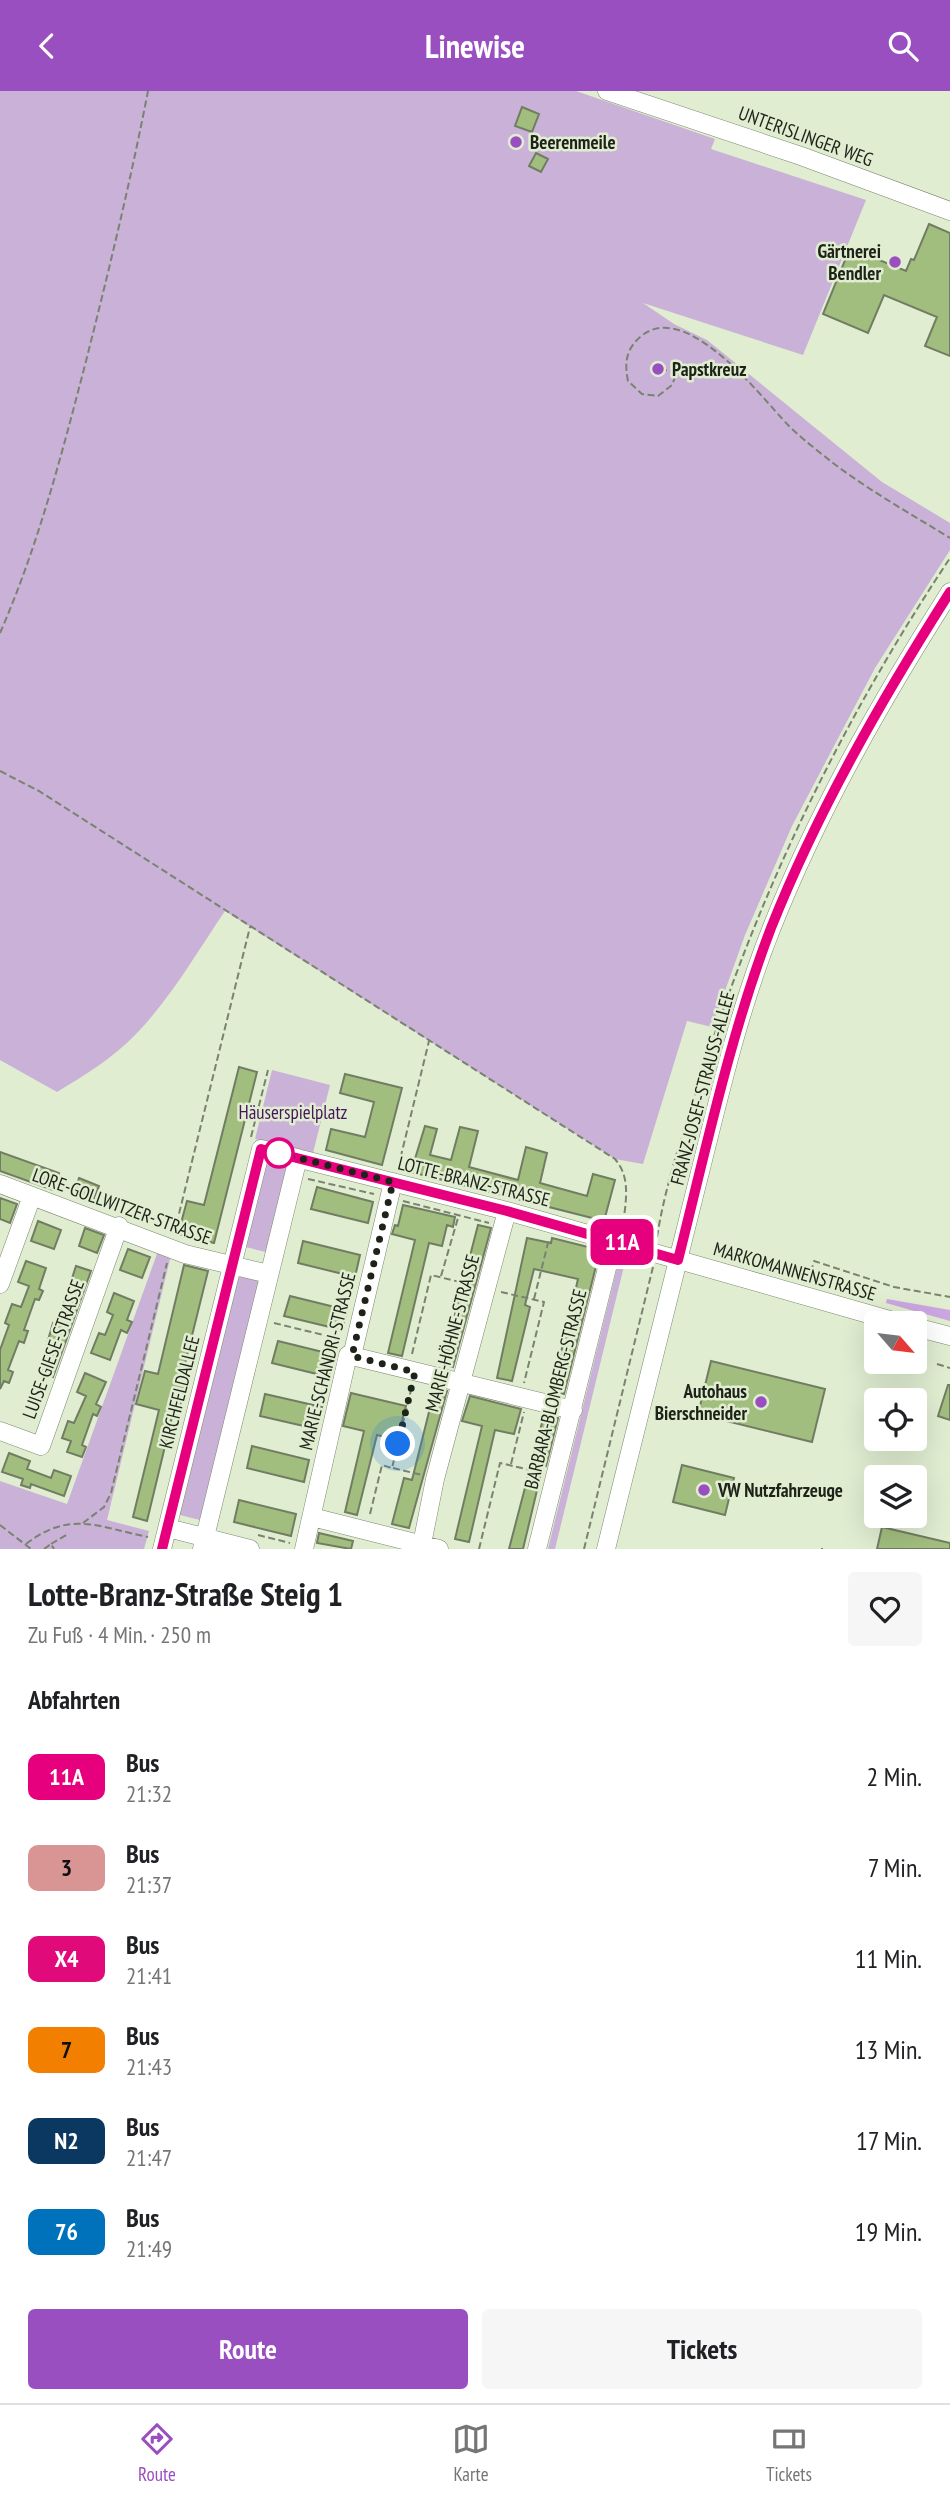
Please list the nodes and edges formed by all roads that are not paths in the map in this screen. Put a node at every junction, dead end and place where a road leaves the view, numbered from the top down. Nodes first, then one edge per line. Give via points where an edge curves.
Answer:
1 (607, 91) edge
2 (950, 211) edge
3 (950, 592) edge
4 (298, 1158) junction
5 (393, 1182) junction
6 (0, 1184) edge
7 (32, 1196) junction
8 (507, 1211) junction
9 (119, 1226) junction
10 (618, 1241) junction
11 (678, 1260) junction
12 (231, 1265) junction
13 (269, 1274) junction
14 (0, 1284) edge
15 (864, 1313) edge
16 (928, 1330) edge
17 (950, 1336) edge
18 (353, 1349) junction
19 (462, 1383) junction
20 (573, 1410) junction
21 (0, 1431) edge
22 (312, 1517) junction
23 (168, 1528) junction
24 (253, 1542) edge
25 (203, 1543) edge
26 (157, 1544) edge
27 (304, 1547) edge
28 (427, 1548) edge
29 (537, 1549) edge
30 (606, 1549) edge

1 - 2 street, UNTERISLINGER WEG
3 - 11 street, FRANZ-JOSEF-STRAUSS-ALLEE via 863,736 772,927 739,1024
4 - 5 street, LOTTE-BRANZ-STRASSE
4 - 12 street, KIRCHFELDALLEE via 261,1149
4 - 13 street
5 - 8 street, LOTTE-BRANZ-STRASSE
5 - 18 street, MARIE-SCHANDRI-STRASSE
6 - 7 street, LORE-GOLLWITZER-STRASSE
7 - 9 street, LORE-GOLLWITZER-STRASSE
7 - 14 street
8 - 10 street, LOTTE-BRANZ-STRASSE
8 - 19 street, MARIE-HÖHNE-STRASSE
9 - 12 street, LORE-GOLLWITZER-STRASSE via 185,1254
9 - 21 street, LUISE-GIESE-STRASSE via 41,1446
10 - 11 street, LOTTE-BRANZ-STRASSE
10 - 20 street, BARBARA-BLOMBERG-STRASSE
11 - 15 street, MARKOMANNENSTRASSE
11 - 30 street, FRANZ-JOSEF-STRAUSS-ALLEE
12 - 13 street
12 - 23 street, KIRCHFELDALLEE
13 - 25 street
16 - 17 street
18 - 19 street
18 - 22 street, MARIE-SCHANDRI-STRASSE
19 - 20 street
19 - 28 street, MARIE-HÖHNE-STRASSE via 435,1479
20 - 29 street, BARBARA-BLOMBERG-STRASSE
22 - 27 street, MARIE-SCHANDRI-STRASSE
22 - 28 street
23 - 25 street
23 - 26 street, KIRCHFELDALLEE
24 - 25 street

